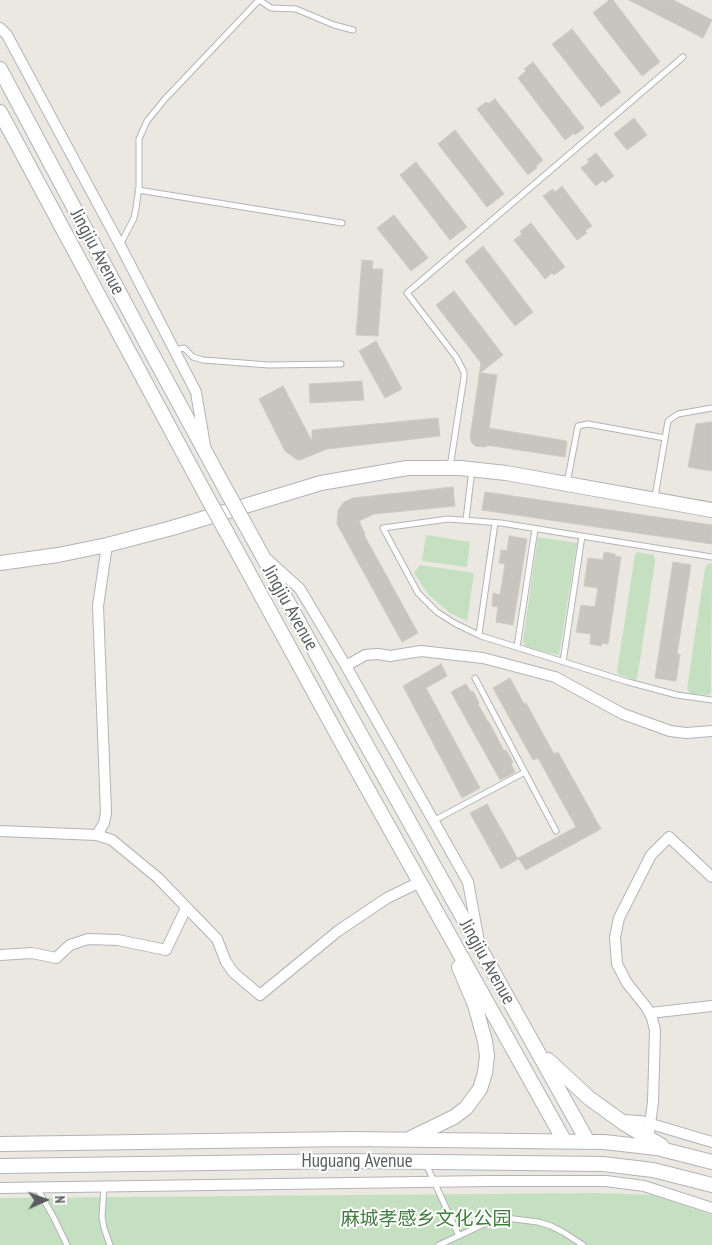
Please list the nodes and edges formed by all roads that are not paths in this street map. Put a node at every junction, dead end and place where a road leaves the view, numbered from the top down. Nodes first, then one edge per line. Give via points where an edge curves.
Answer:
1 (259, 0) edge
2 (0, 28) edge
3 (353, 30) dead end
4 (683, 56) dead end
5 (0, 69) edge
6 (0, 112) edge
7 (138, 190) junction
8 (342, 223) dead end
9 (120, 245) junction
10 (175, 351) junction
11 (341, 364) dead end
12 (712, 408) edge
13 (665, 438) junction
14 (206, 454) junction
15 (450, 468) junction
16 (472, 469) junction
17 (567, 484) junction
18 (654, 499) junction
19 (712, 510) edge
20 (466, 520) junction
21 (495, 523) junction
22 (535, 529) junction
23 (582, 536) junction
24 (107, 545) junction
25 (260, 552) junction
26 (712, 557) edge
27 (0, 563) edge
28 (479, 634) junction
29 (517, 647) junction
30 (563, 662) junction
31 (346, 666) junction
32 (474, 678) dead end
33 (712, 700) edge
34 (712, 731) edge
35 (525, 772) junction
36 (434, 821) junction
37 (0, 831) edge
38 (556, 831) dead end
39 (97, 835) junction
40 (712, 877) edge
41 (420, 882) junction
42 (186, 908) junction
43 (436, 911) junction
44 (481, 950) junction
45 (0, 954) edge
46 (712, 1006) edge
47 (650, 1013) junction
48 (531, 1039) junction
49 (618, 1120) junction
50 (650, 1124) junction
51 (648, 1138) junction
52 (406, 1140) junction
53 (565, 1142) junction
54 (588, 1142) junction
55 (712, 1142) edge
56 (0, 1144) edge
57 (671, 1151) junction
58 (425, 1162) junction
59 (712, 1162) edge
60 (0, 1166) edge
61 (434, 1182) junction
62 (712, 1185) edge
63 (104, 1186) junction
64 (36, 1187) junction
65 (0, 1188) edge
66 (712, 1208) edge
67 (459, 1236) junction
68 (67, 1245) edge
69 (110, 1245) edge
70 (439, 1245) edge
71 (583, 1245) edge

1 - 3 lane via 271,8 296,9
1 - 7 lane via 151,115 139,139
2 - 9 street via 7,35
4 - 15 lane via 407,293 464,372
5 - 14 street, Jingjiu Avenue
6 - 41 street, Jingjiu Avenue, bridge via 207,497
7 - 8 lane
7 - 9 lane via 134,218
9 - 10 street
10 - 11 lane via 184,348 193,357 203,360 269,365
10 - 14 street via 196,392
12 - 13 lane via 673,416 668,421
13 - 17 lane via 588,424 578,426
13 - 18 lane
14 - 25 street, Jingjiu Avenue, bridge
15 - 16 street
15 - 24 street via 407,468 320,483
16 - 17 street
16 - 20 lane
17 - 18 street
18 - 19 street
20 - 21 lane
20 - 28 lane via 448,519 383,528 418,593 446,619
21 - 22 lane
21 - 28 lane
22 - 23 lane
22 - 29 lane
23 - 26 lane
23 - 30 lane
24 - 27 street via 58,556
24 - 39 street via 98,606 106,813
25 - 31 street via 300,589
25 - 44 street, Jingjiu Avenue
28 - 29 lane
29 - 30 lane
30 - 33 lane via 628,682
31 - 34 street via 365,655 390,656 421,651 483,658 555,677 623,714 670,731
31 - 36 street
32 - 35 lane
35 - 36 lane
35 - 38 lane
36 - 44 street via 468,882
37 - 39 street
39 - 42 street via 112,840 158,878
40 - 47 street via 669,837 651,855 622,909 615,937 617,964 626,983
41 - 42 street via 387,898 338,931 260,995 234,973 217,939
41 - 43 street, Jingjiu Avenue
42 - 45 street via 166,950 118,940 88,939 70,945 56,958 32,953
43 - 52 street via 475,1005 485,1041 485,1073 480,1089 466,1108
43 - 53 street, Jingjiu Avenue
44 - 48 street, Jingjiu Avenue
46 - 47 street
47 - 50 street via 655,1030
48 - 49 street via 570,1082
48 - 54 street, Jingjiu Avenue
49 - 50 street
49 - 51 street
50 - 51 street
50 - 55 street
51 - 57 street
52 - 53 street, Huguang Avenue
52 - 56 street, Huguang Avenue
53 - 54 street, Huguang Avenue
54 - 57 street, Huguang Avenue
57 - 59 street, Huguang Avenue
58 - 60 street, Huguang Avenue
58 - 61 lane
58 - 62 street, Huguang Avenue via 603,1164 653,1170
61 - 63 street
61 - 66 street via 606,1181 644,1186
61 - 67 lane
63 - 64 street
63 - 69 lane via 102,1217
64 - 65 street
64 - 68 lane
67 - 70 lane
67 - 71 lane via 495,1219 517,1218 551,1226

